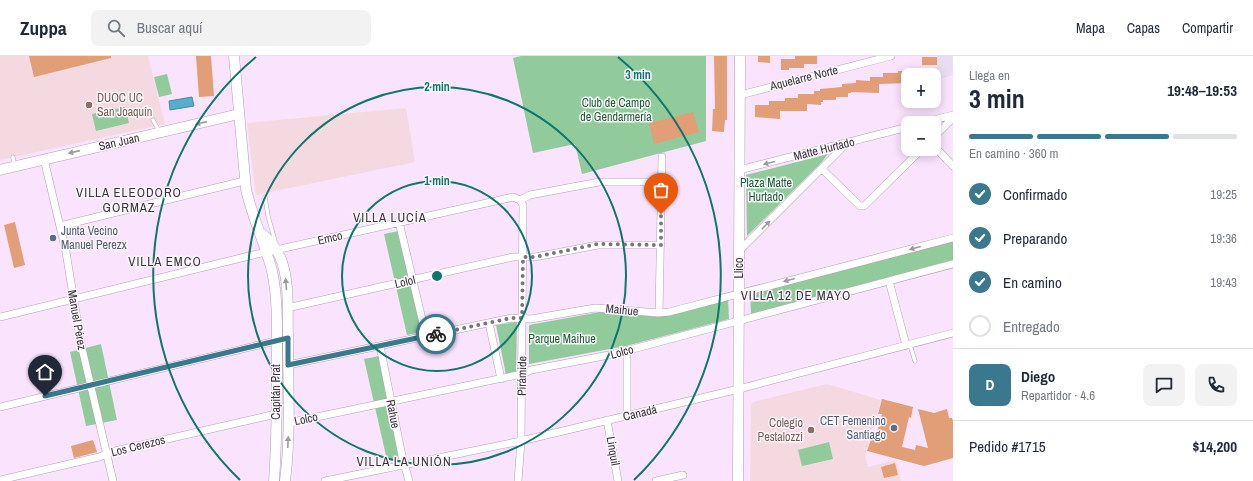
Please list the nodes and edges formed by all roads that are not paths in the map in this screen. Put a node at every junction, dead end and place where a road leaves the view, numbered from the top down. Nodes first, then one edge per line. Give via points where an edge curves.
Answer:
1 (234, 56) edge
2 (740, 56) edge
3 (890, 56) edge
4 (740, 95) junction
5 (239, 114) junction
6 (953, 115) edge
7 (941, 118) edge
8 (953, 118) edge
9 (153, 120) dead end
10 (901, 129) edge
11 (941, 130) edge
12 (159, 132) junction
13 (847, 143) junction
14 (941, 153) edge
15 (915, 156) edge
16 (662, 157) dead end
17 (44, 159) junction
18 (953, 166) edge
19 (822, 169) junction
20 (0, 170) edge
21 (739, 170) junction
22 (244, 181) junction
23 (662, 182) junction
24 (265, 197) dead end
25 (520, 200) junction
26 (399, 222) junction
27 (60, 226) junction
28 (260, 233) junction
29 (953, 238) edge
30 (661, 245) junction
31 (277, 250) junction
32 (266, 252) junction
33 (738, 252) junction
34 (523, 257) junction
35 (953, 264) edge
36 (412, 280) junction
37 (889, 281) junction
38 (739, 293) junction
39 (73, 299) junction
40 (287, 308) junction
41 (659, 313) junction
42 (0, 317) edge
43 (522, 318) junction
44 (739, 321) junction
45 (489, 323) junction
46 (953, 333) edge
47 (426, 336) junction
48 (288, 338) junction
49 (277, 341) junction
50 (908, 345) junction
51 (380, 346) junction
52 (627, 351) junction
53 (915, 361) dead end
54 (288, 365) junction
55 (522, 374) junction
56 (501, 379) junction
57 (90, 385) junction
58 (739, 389) junction
59 (391, 401) junction
60 (0, 407) edge
61 (276, 414) junction
62 (627, 416) junction
63 (607, 420) junction
64 (288, 423) junction
65 (521, 441) junction
66 (107, 454) junction
67 (404, 465) junction
68 (683, 475) dead end
69 (0, 480) edge
70 (113, 481) edge
71 (274, 481) edge
72 (286, 481) edge
73 (325, 481) edge
74 (409, 481) edge
75 (518, 481) edge
76 (618, 481) edge
77 (656, 481) edge
78 (738, 481) edge

1 - 5 street, Capitán Prat
2 - 4 street, Llico
3 - 4 street, Aquelarre Norte
4 - 21 street, Llico
5 -> 12 street, San Juan
5 - 22 street, Capitán Prat
6 - 7 street
8 - 11 street
9 - 12 lane
10 - 13 street, Matte Hurtado
12 -> 17 street, San Juan
13 - 19 street
13 -> 21 street, Matte Hurtado
14 - 18 street
15 - 19 street via 864,206 860,206
16 - 23 street
17 - 20 street, San Juan via 14,162
17 - 27 street, Manuel Pérez
33 -> 19 street
21 - 33 street, Llico
22 - 27 street
22 - 28 street, Capitán Prat via 249,205
23 - 25 street, Emco via 599,182 530,195
23 - 30 street
24 - 31 lane, Capitán Prat
25 - 26 street, Emco via 513,197
25 - 34 street, Pirámide via 523,206
26 - 31 street, Emco
26 - 36 street
27 - 39 street, Manuel Pérez
28 - 31 street, Capitán Prat
28 - 32 street, Capitán Prat
29 -> 38 street, Maihue
30 - 34 street, Lolol via 598,244 535,257
30 - 41 street
31 - 32 street, Emco
40 -> 31 street, Capitán Prat via 284,270
32 - 39 street, Emco
32 - 49 street, Capitán Prat via 274,282
33 - 38 street, Llico
34 - 36 street, Lolol via 513,257
34 - 43 street, Pirámide
35 - 37 street, Lolco
36 - 40 street, Lolol
36 - 47 street
37 - 44 street, Lolco
37 - 50 street
38 - 41 street, Maihue
38 - 44 street, Llico
39 - 42 street, Emco
39 - 57 street, Manuel Pérez
40 - 48 street, Capitán Prat
41 - 43 street, Maihue via 600,308 531,319
43 - 45 street, Maihue
43 - 55 street, Pirámide
44 - 52 street, Lolco
44 - 58 street, Llico
45 - 47 street, Maihue
45 - 56 street, Pirámide
46 - 50 street, Canadá
47 - 51 street, Maihue
48 - 49 street
48 - 54 street, Capitán Prat
49 - 57 street
49 - 61 street, Capitán Prat
50 - 53 lane
50 - 58 street, Canadá
51 - 54 street, Maihue
51 - 59 street, Rahue
52 - 55 street, Lolco
52 - 62 street
54 - 64 street, Capitán Prat
55 - 56 street, Lolco
55 - 65 street, Pirámide
56 - 59 street, Lolco
57 - 60 street
57 - 66 street, Manuel Pérez
58 - 62 street, Canadá
58 - 78 street, Llico
59 - 64 street, Lolco
59 - 67 street, Rahue
61 - 66 street, Los Cerezos
61 - 71 street, Capitán Prat
62 - 63 street, Canadá
63 - 65 street, Canadá
63 - 76 street, Linquil
72 -> 64 street, Capitán Prat
65 - 67 street, Canadá
65 - 75 street, Pirámide
66 - 69 street, Los Cerezos
66 - 70 street, Manuel Pérez
67 - 73 street, Canadá
67 - 74 street, Rahue
68 - 77 street

